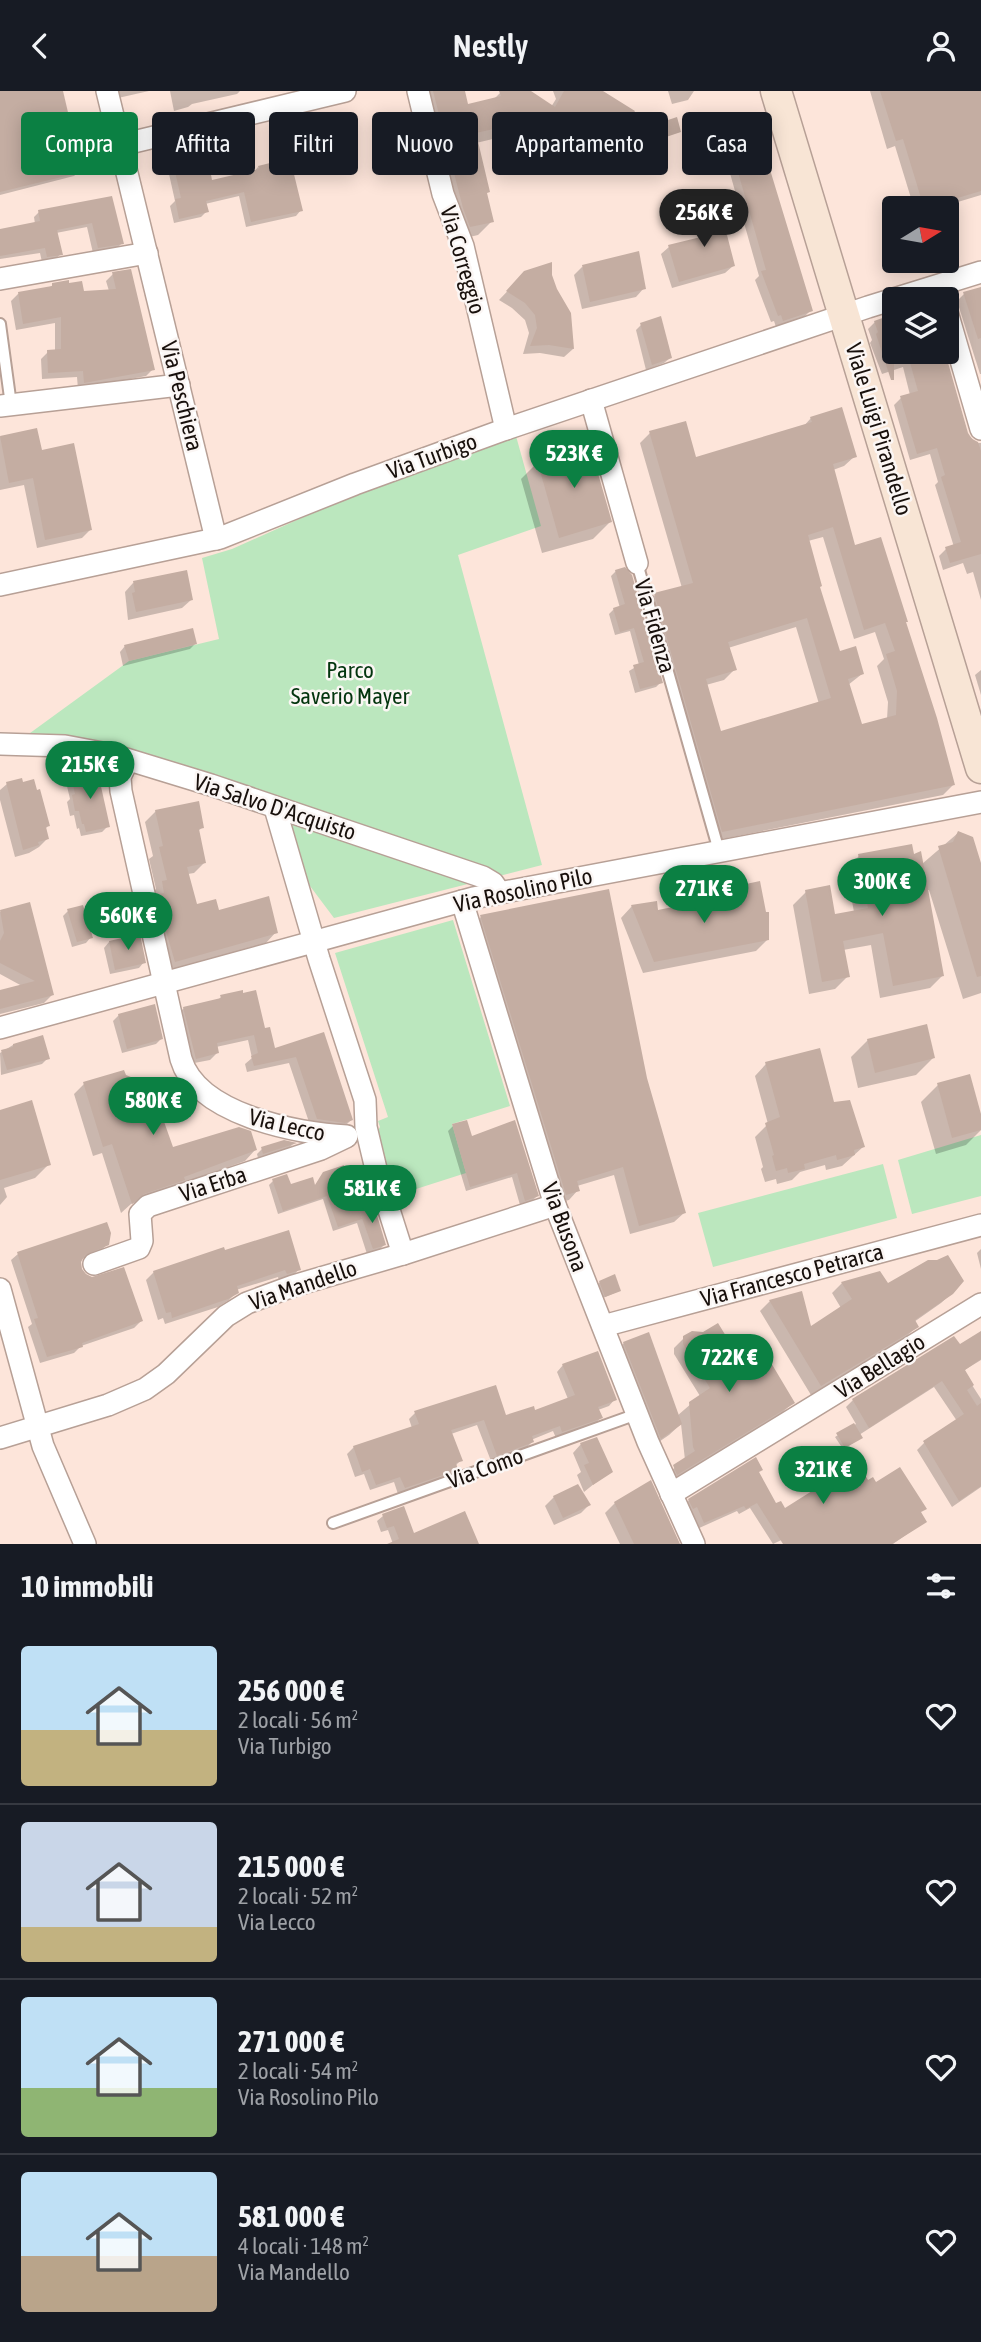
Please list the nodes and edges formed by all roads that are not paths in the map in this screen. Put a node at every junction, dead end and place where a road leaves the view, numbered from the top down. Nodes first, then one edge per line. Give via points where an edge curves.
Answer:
1 (107, 91) edge
2 (345, 91) edge
3 (418, 91) edge
4 (776, 91) edge
5 (112, 112) edge
6 (138, 141) edge
7 (128, 175) edge
8 (147, 253) junction
9 (981, 272) edge
10 (0, 279) edge
11 (951, 287) edge
12 (882, 307) edge
13 (844, 316) junction
14 (0, 324) edge
15 (959, 353) edge
16 (179, 385) junction
17 (591, 400) junction
18 (5, 406) edge
19 (506, 429) junction
20 (981, 429) edge
21 (216, 539) junction
22 (637, 563) joint
23 (0, 585) edge
24 (0, 744) edge
25 (128, 760) junction
26 (981, 768) edge
27 (981, 801) edge
28 (275, 808) junction
29 (719, 851) junction
30 (500, 893) junction
31 (461, 901) junction
32 (314, 941) junction
33 (164, 983) junction
34 (0, 1028) edge
35 (357, 1133) junction
36 (555, 1205) junction
37 (981, 1225) edge
38 (403, 1254) junction
39 (93, 1264) dead end
40 (0, 1289) edge
41 (981, 1304) edge
42 (603, 1326) junction
43 (637, 1414) junction
44 (37, 1426) junction
45 (0, 1438) edge
46 (671, 1494) junction
47 (334, 1523) dead end
48 (85, 1544) edge
49 (694, 1544) edge

1 - 5 street, Via Peschiera
2 - 6 street
3 - 19 street, Via Correggio via 443,194 463,246
4 - 13 main road, Viale Luigi Pirandello
7 - 8 street, Via Peschiera
8 - 10 street
8 - 16 street, Via Peschiera
9 - 11 street, Via Turbigo
12 - 13 street, Via Turbigo
13 - 17 street, Via Turbigo
13 - 26 main road, Viale Luigi Pirandello
14 - 18 lane
15 - 20 street
16 - 18 street
16 - 21 street, Via Peschiera
17 - 19 street, Via Turbigo
17 - 22 street, Via Fidenza
19 - 21 street, Via Turbigo
21 - 23 street, Via Turbigo
22 - 29 lane, Via Fidenza
24 - 25 street, Via Salvo D'Acquisto via 78,747
25 - 28 street, Via Salvo D'Acquisto
25 - 33 street, Via Lecco via 120,777 121,791
27 - 29 street, Via Rosolino Pilo
28 - 30 street, Via Salvo D'Acquisto via 483,877
28 - 32 street
29 - 30 street, Via Rosolino Pilo
30 - 31 street, Via Rosolino Pilo
31 - 32 street, Via Rosolino Pilo
31 - 36 street, Via Busona
32 - 33 street, Via Rosolino Pilo
32 - 35 street via 365,1100
33 - 34 street, Via Rosolino Pilo
33 - 35 street, Via Lecco via 183,1068 196,1085 246,1116 324,1134
35 - 38 street
35 - 39 street, Via Erba via 148,1206 140,1214 139,1248
36 - 38 street, Via Mandello
36 - 42 street, Via Busona
37 - 42 street, Via Francesco Petrarca
38 - 44 street, Via Mandello via 247,1303 226,1316 145,1389
40 - 44 street
41 - 46 street, Via Bellagio
42 - 43 street, Via Busona
43 - 46 street, Via Busona
43 - 47 lane, Via Como
44 - 45 street, Via Mandello
44 - 48 street
46 - 49 street, Via Busona

